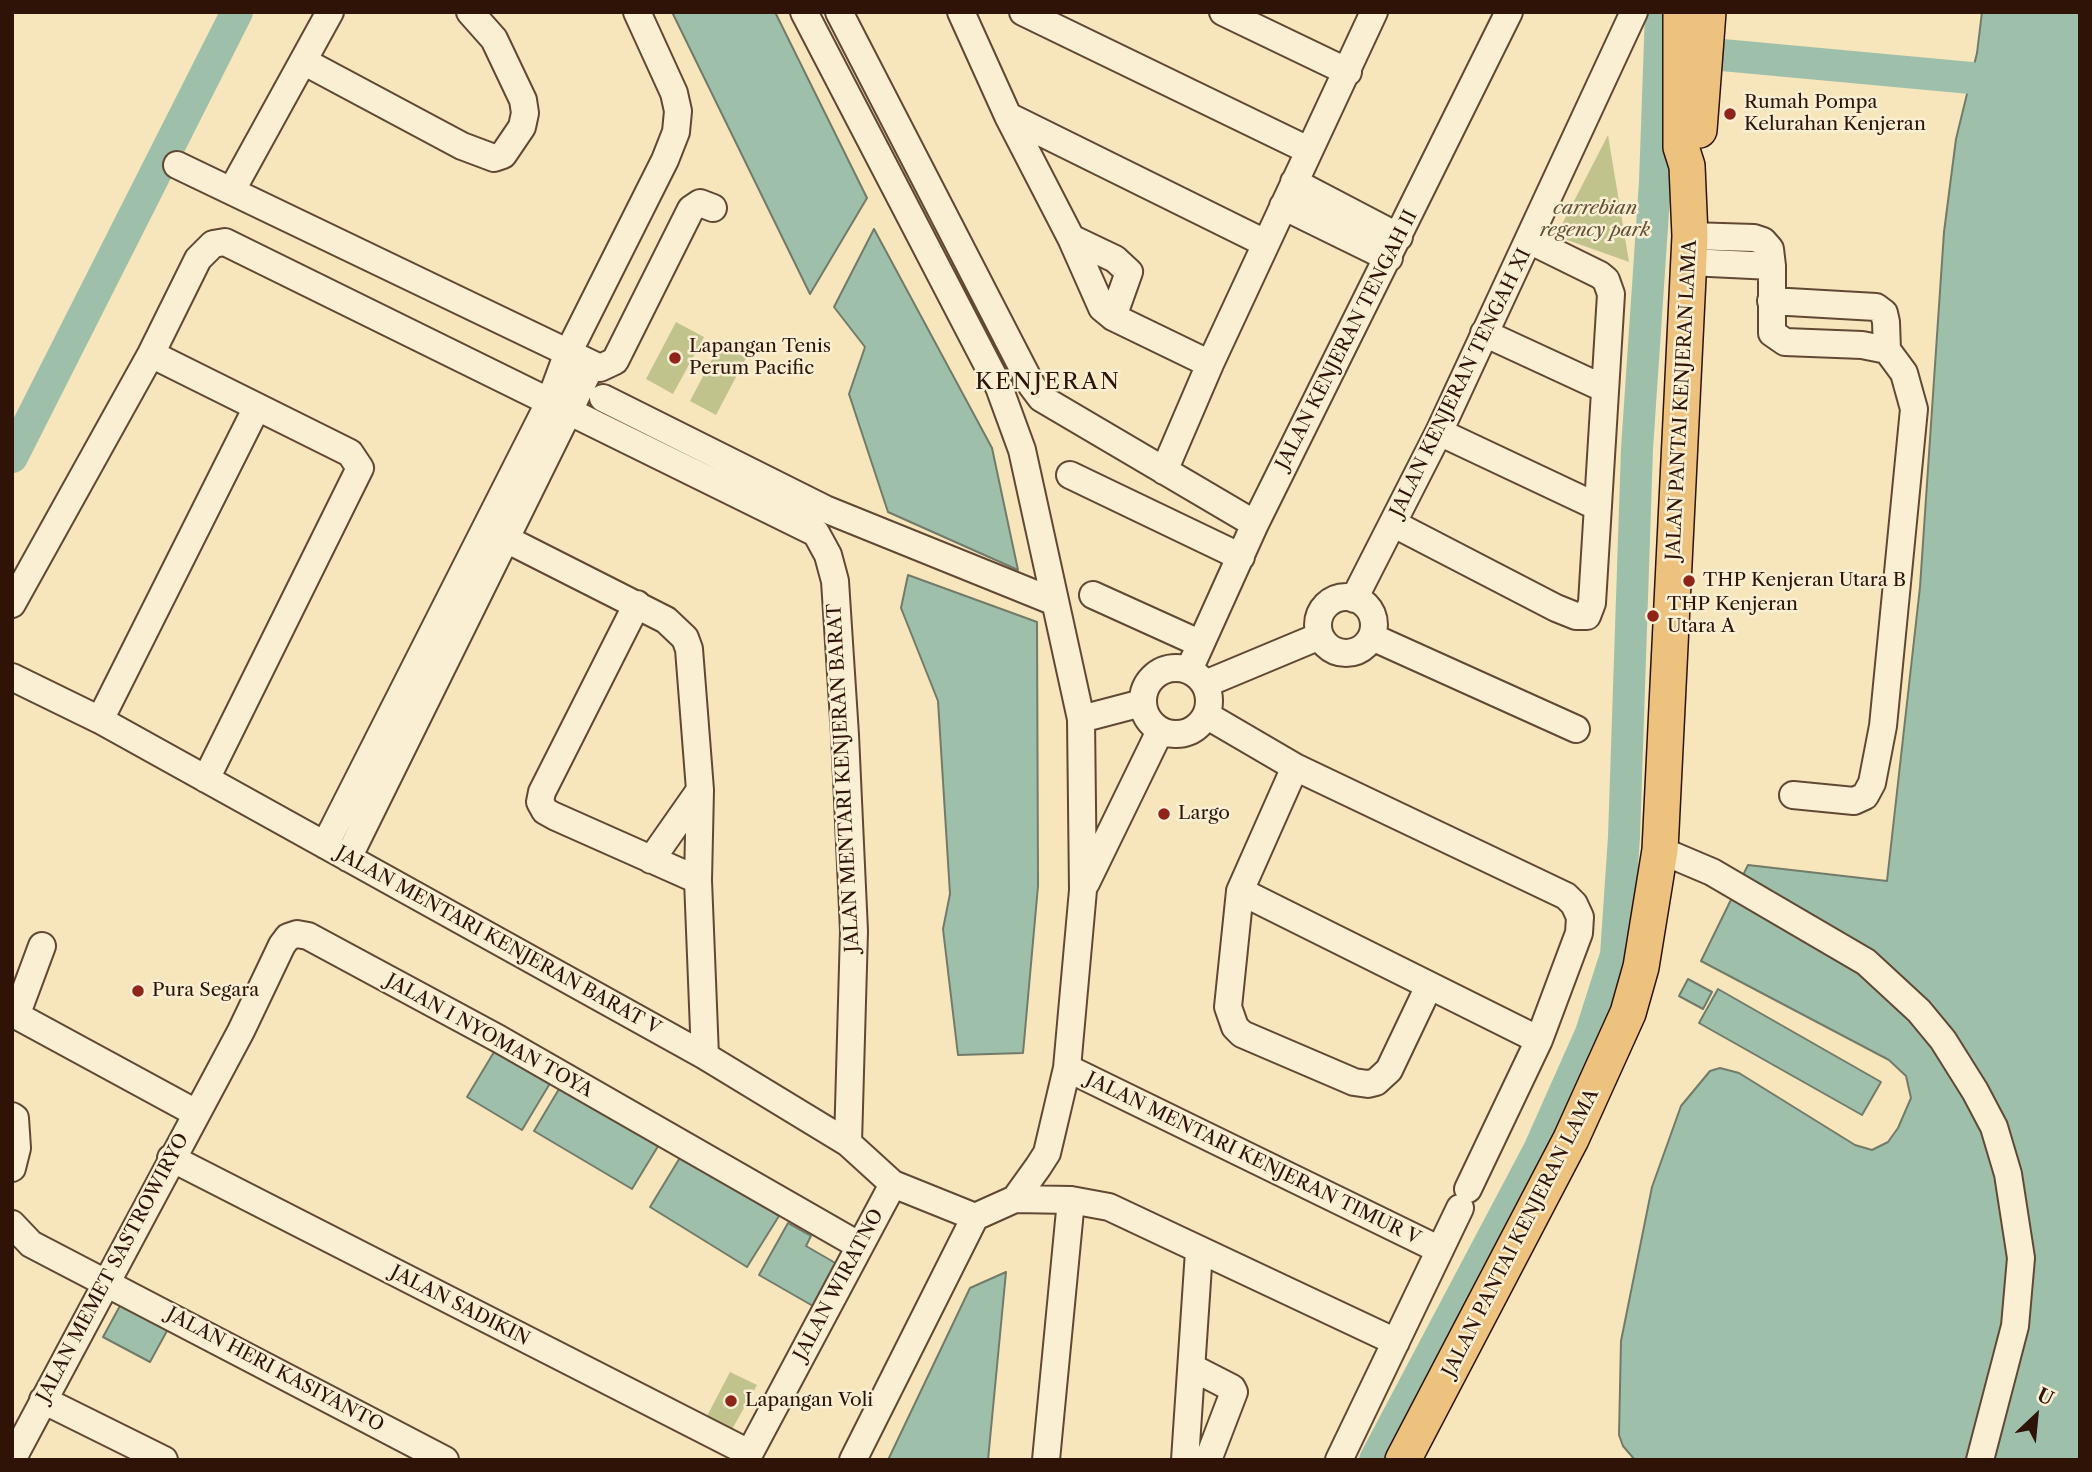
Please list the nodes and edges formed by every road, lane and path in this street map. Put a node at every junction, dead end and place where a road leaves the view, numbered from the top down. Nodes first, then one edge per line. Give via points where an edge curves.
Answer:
1 (330, 12) edge
2 (470, 12) edge
3 (637, 12) edge
4 (804, 12) edge
5 (839, 12) edge
6 (961, 12) edge
7 (1023, 12) edge
8 (1223, 12) edge
9 (1374, 12) edge
10 (1509, 12) edge
11 (1634, 12) edge
12 (1694, 18) edge
13 (303, 61) junction
14 (1348, 72) junction
15 (1008, 116) junction
16 (1308, 150) junction
17 (177, 165) dead end
18 (232, 191) junction
19 (1288, 194) junction
20 (713, 208) dead end
21 (1072, 238) junction
22 (1529, 240) junction
23 (1265, 243) junction
24 (1394, 248) junction
25 (1689, 249) junction
26 (1771, 301) junction
27 (1113, 317) junction
28 (1484, 333) junction
29 (1887, 351) junction
30 (151, 354) junction
31 (567, 355) junction
32 (1210, 364) junction
33 (591, 366) junction
34 (1604, 387) junction
35 (603, 398) dead end
36 (561, 405) junction
37 (257, 407) junction
38 (1438, 432) junction
39 (699, 460) junction
40 (1164, 471) junction
41 (1070, 475) dead end
42 (1598, 506) junction
43 (821, 521) junction
44 (1255, 524) junction
45 (1394, 524) junction
46 (508, 540) junction
47 (1241, 557) junction
48 (1093, 595) dead end
49 (1354, 599) junction
50 (1055, 602) junction
51 (12, 604) edge
52 (637, 604) junction
53 (1320, 636) junction
54 (1372, 637) junction
55 (1199, 643) junction
56 (12, 677) edge
57 (1197, 677) junction
58 (1142, 703) junction
59 (1206, 715) junction
60 (1081, 719) junction
61 (100, 720) junction
62 (1576, 729) dead end
63 (1160, 731) junction
64 (1296, 767) junction
65 (206, 779) junction
66 (700, 790) junction
67 (1793, 795) dead end
68 (325, 845) junction
69 (1660, 850) junction
70 (348, 858) junction
71 (651, 860) junction
72 (698, 880) junction
73 (1083, 890) junction
74 (1240, 891) junction
75 (42, 946) dead end
76 (1429, 986) junction
77 (14, 1015) edge
78 (1539, 1040) junction
79 (705, 1056) junction
80 (1067, 1068) junction
81 (196, 1113) junction
82 (12, 1116) edge
83 (848, 1143) junction
84 (171, 1158) junction
85 (12, 1168) edge
86 (893, 1184) junction
87 (1015, 1199) junction
88 (1071, 1200) junction
89 (975, 1217) junction
90 (12, 1224) edge
91 (860, 1246) junction
92 (1440, 1250) junction
93 (1199, 1251) junction
94 (105, 1281) junction
95 (1396, 1342) junction
96 (1193, 1368) junction
97 (43, 1400) junction
98 (747, 1456) edge
99 (12, 1460) edge
100 (164, 1460) edge
101 (445, 1460) edge
102 (853, 1460) edge
103 (1046, 1460) edge
104 (1185, 1460) edge
105 (1208, 1460) edge
106 (1339, 1460) edge
107 (1403, 1460) edge
108 (1980, 1460) edge

1 - 13 street
2 - 13 street via 494,40 523,100 522,127 503,155 494,158 462,146
3 - 31 street via 674,93 676,132
4 - 50 street via 999,387 1022,450
5 - 40 street via 1032,386 1053,406
6 - 15 street
7 - 16 street
8 - 14 street
9 - 14 street
10 - 24 street, JALAN KENJERAN TENGAH II
11 - 22 street, JALAN KENJERAN TENGAH XI
12 - 25 main road, JALAN PANTAI KENJERAN LAMA via 1697,148 1687,166
13 - 18 street
14 - 16 street
15 - 21 street
15 - 23 street
16 - 19 street
17 - 18 street
18 - 31 street
19 - 23 street
19 - 24 street
20 - 33 street via 700,203 691,209 615,360 600,368
21 - 27 street via 1097,299
21 - 27 street via 1115,259 1129,272
22 - 28 street, JALAN KENJERAN TENGAH XI
22 - 34 street via 1606,280 1611,294
23 - 32 street
24 - 44 street, JALAN KENJERAN TENGAH II
25 - 26 street via 1772,266
25 - 69 main road, JALAN PANTAI KENJERAN LAMA
26 - 29 street via 1772,333 1785,342 1863,345
26 - 29 street via 1876,307 1884,313
27 - 32 street
28 - 34 street
28 - 38 street, JALAN KENJERAN TENGAH XI
29 - 67 street via 1904,373 1914,410 1884,726 1875,771 1864,796 1854,801
30 - 36 street via 198,259 213,244 225,242
30 - 37 street
30 - 51 street
31 - 33 street
31 - 36 street
32 - 40 street
33 - 36 street
34 - 42 street
35 - 39 street
36 - 39 street
36 - 46 street
36 - 68 street
37 - 61 street
37 - 65 street via 350,453 360,468
38 - 42 street
38 - 45 street, JALAN KENJERAN TENGAH XI
39 - 43 street
40 - 44 street
41 - 47 street
42 - 45 street via 1592,603 1587,616 1556,608
43 - 50 street
43 - 83 street, JALAN MENTARI KENJERAN BARAT via 835,581 853,883
44 - 47 street, JALAN KENJERAN TENGAH II
45 - 49 street, JALAN KENJERAN TENGAH XI
46 - 52 street
46 - 70 street
47 - 55 street, JALAN KENJERAN TENGAH II
48 - 55 street
49 - 53 street via 1336,599 1322,610
49 - 54 street via 1363,603 1373,618
50 - 60 street
52 - 66 street via 678,630 690,649
52 - 71 street via 542,792 541,803 554,816
53 - 54 street via 1341,653 1359,650
53 - 57 street
54 - 62 street
55 - 57 street, JALAN KENJERAN TENGAH II
56 - 61 street, JALAN MENTARI KENJERAN BARAT V
57 - 58 street via 1177,667 1156,674 1143,692
57 - 59 street via 1209,694
58 - 60 street
58 - 63 street
59 - 63 street via 1192,731
59 - 64 street
60 - 73 street
61 - 65 street, JALAN MENTARI KENJERAN BARAT V
63 - 73 street
64 - 74 street
64 - 78 street via 1566,896 1574,904 1580,917 1579,933
65 - 68 street, JALAN MENTARI KENJERAN BARAT V
66 - 71 street
66 - 72 street
68 - 70 street, JALAN MENTARI KENJERAN BARAT V
69 - 107 main road, JALAN PANTAI KENJERAN LAMA via 1636,990 1603,1074
69 - 108 street via 1712,872 1866,962 1943,1040 1994,1127 2008,1174 2021,1258 2015,1326
70 - 79 street, JALAN MENTARI KENJERAN BARAT V
71 - 72 street
72 - 79 street
73 - 80 street
74 - 76 street
74 - 76 street via 1228,1007 1242,1034 1353,1083 1376,1082 1388,1070
75 - 77 street
76 - 78 street
77 - 81 street, JALAN MEMET SASTROWIRYO
78 - 92 street
79 - 83 street, JALAN MENTARI KENJERAN BARAT V
80 - 87 street via 1047,1153
80 - 92 street, JALAN MENTARI KENJERAN TIMUR V
81 - 84 street, JALAN MEMET SASTROWIRYO
81 - 91 street, JALAN I NYOMAN TOYA via 282,945 288,937 307,936 499,1039
82 - 85 street via 18,1148
83 - 86 street, JALAN MENTARI KENJERAN BARAT V
84 - 94 street, JALAN MEMET SASTROWIRYO
84 - 98 street, JALAN SADIKIN
86 - 89 street, JALAN MENTARI KENJERAN BARAT V
86 - 91 street, JALAN WIRATNO
87 - 88 street
87 - 89 street
88 - 93 street via 1110,1207
88 - 103 street
89 - 102 street
90 - 94 street, JALAN HERI KASIYANTO via 31,1244
91 - 98 street, JALAN WIRATNO
92 - 95 street
93 - 95 street
93 - 96 street
94 - 97 street, JALAN MEMET SASTROWIRYO
94 - 101 street, JALAN HERI KASIYANTO
95 - 106 street
96 - 104 street
96 - 105 street via 1234,1392
97 - 99 street, JALAN MEMET SASTROWIRYO
97 - 100 street

